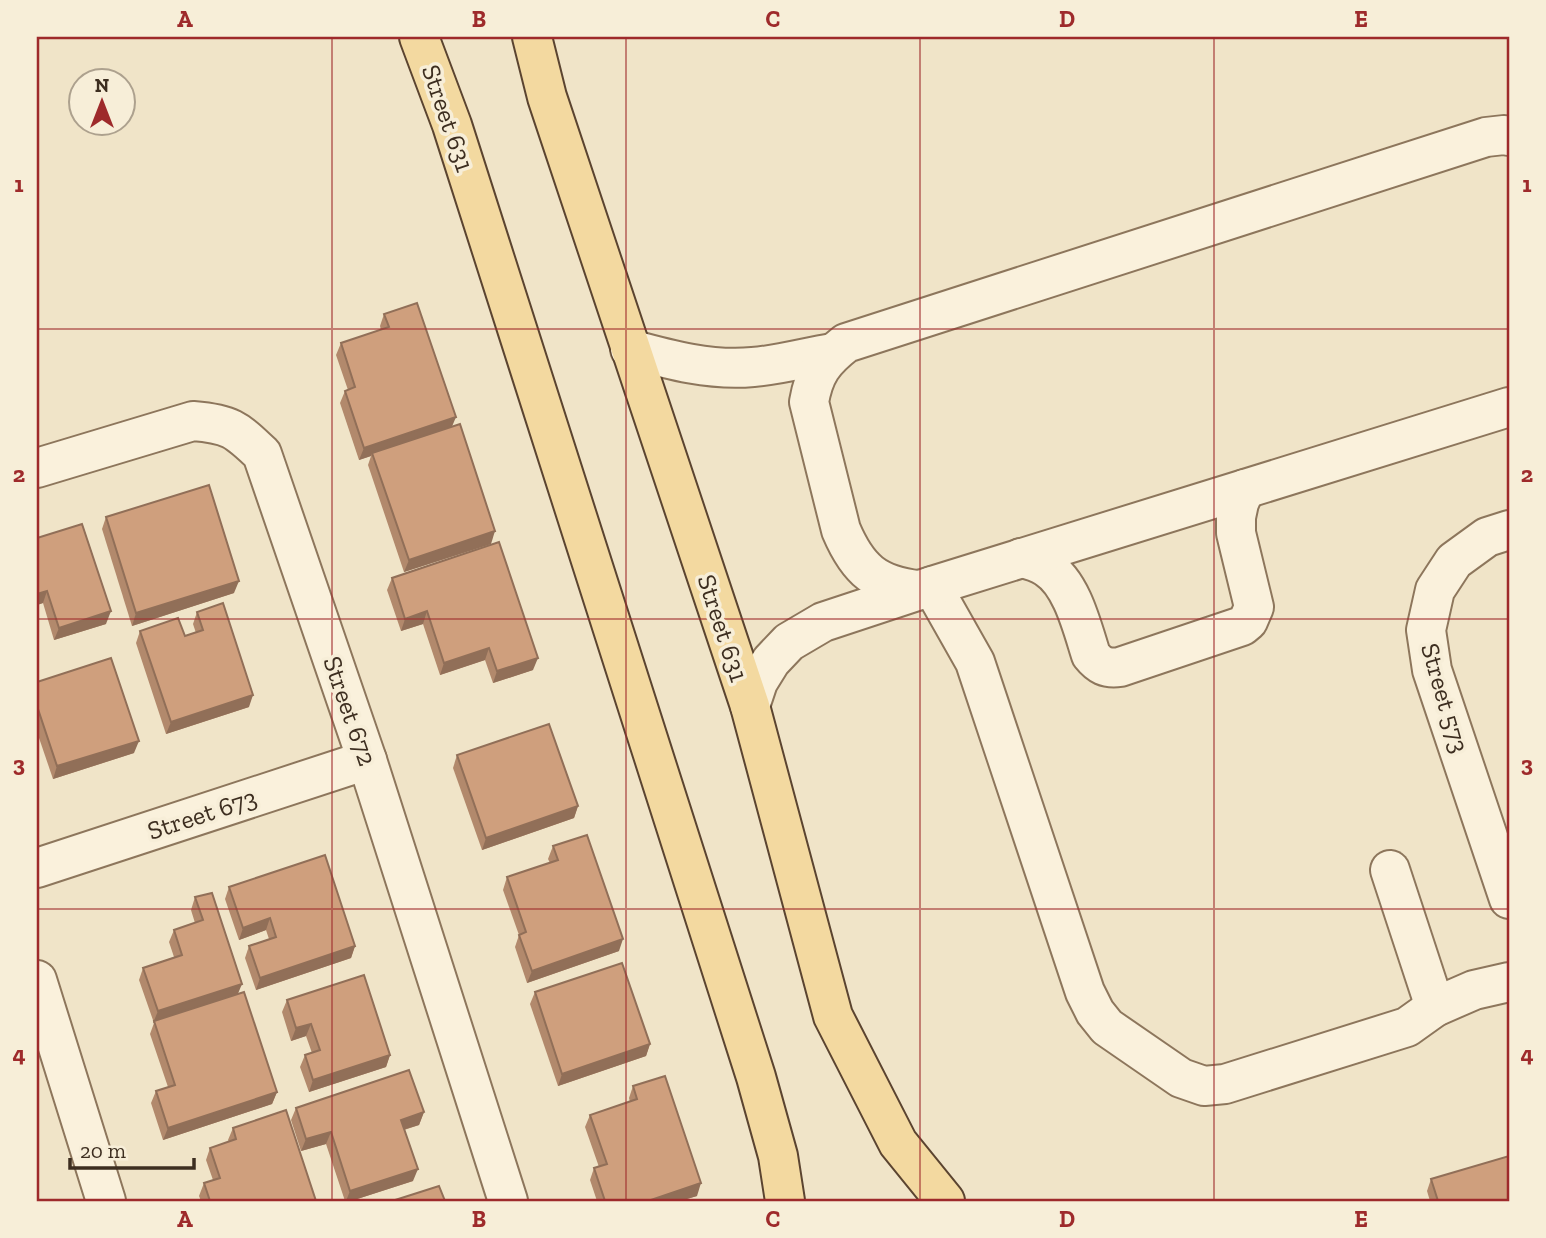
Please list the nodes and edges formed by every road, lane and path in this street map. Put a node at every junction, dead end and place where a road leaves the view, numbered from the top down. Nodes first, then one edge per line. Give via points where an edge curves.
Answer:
1 (419, 37) edge
2 (532, 37) edge
3 (1509, 136) edge
4 (630, 348) junction
5 (833, 353) junction
6 (1509, 407) edge
7 (37, 468) edge
8 (1245, 489) junction
9 (1509, 530) edge
10 (1021, 558) junction
11 (925, 588) junction
12 (750, 706) junction
13 (367, 760) junction
14 (37, 868) edge
15 (1390, 870) dead end
16 (1509, 899) edge
17 (37, 980) edge
18 (1509, 982) edge
19 (1435, 1007) junction
20 (106, 1201) edge
21 (508, 1201) edge
22 (785, 1201) edge
23 (945, 1201) edge

1 - 22 main road, Street 631 via 452,125 755,1077 778,1156
2 - 4 main road, Street 631 via 547,97
3 - 5 street via 1486,137 1447,149 846,343
4 - 5 street via 722,367 753,367
4 - 12 main road, Street 631
5 - 11 street via 812,384 809,402 841,530 861,566 877,579 897,588
6 - 8 street
7 - 13 street, Street 672 via 193,421 218,423 241,433 262,454
8 - 10 street
8 - 10 street via 1236,533 1254,607 1248,621 1120,667 1096,662 1068,590 1048,568
9 - 16 street, Street 573 via 1487,537 1454,561 1435,590 1426,630 1432,670
10 - 11 street
11 - 12 street via 822,622 789,642 758,682
11 - 19 street via 975,662 1085,992 1107,1027 1181,1078 1204,1086 1225,1084 1407,1027
12 - 23 main road, Street 631 via 833,1016 898,1143
13 - 14 street, Street 673
13 - 21 street, Street 672
15 - 19 street
17 - 20 street
18 - 19 street via 1474,990

